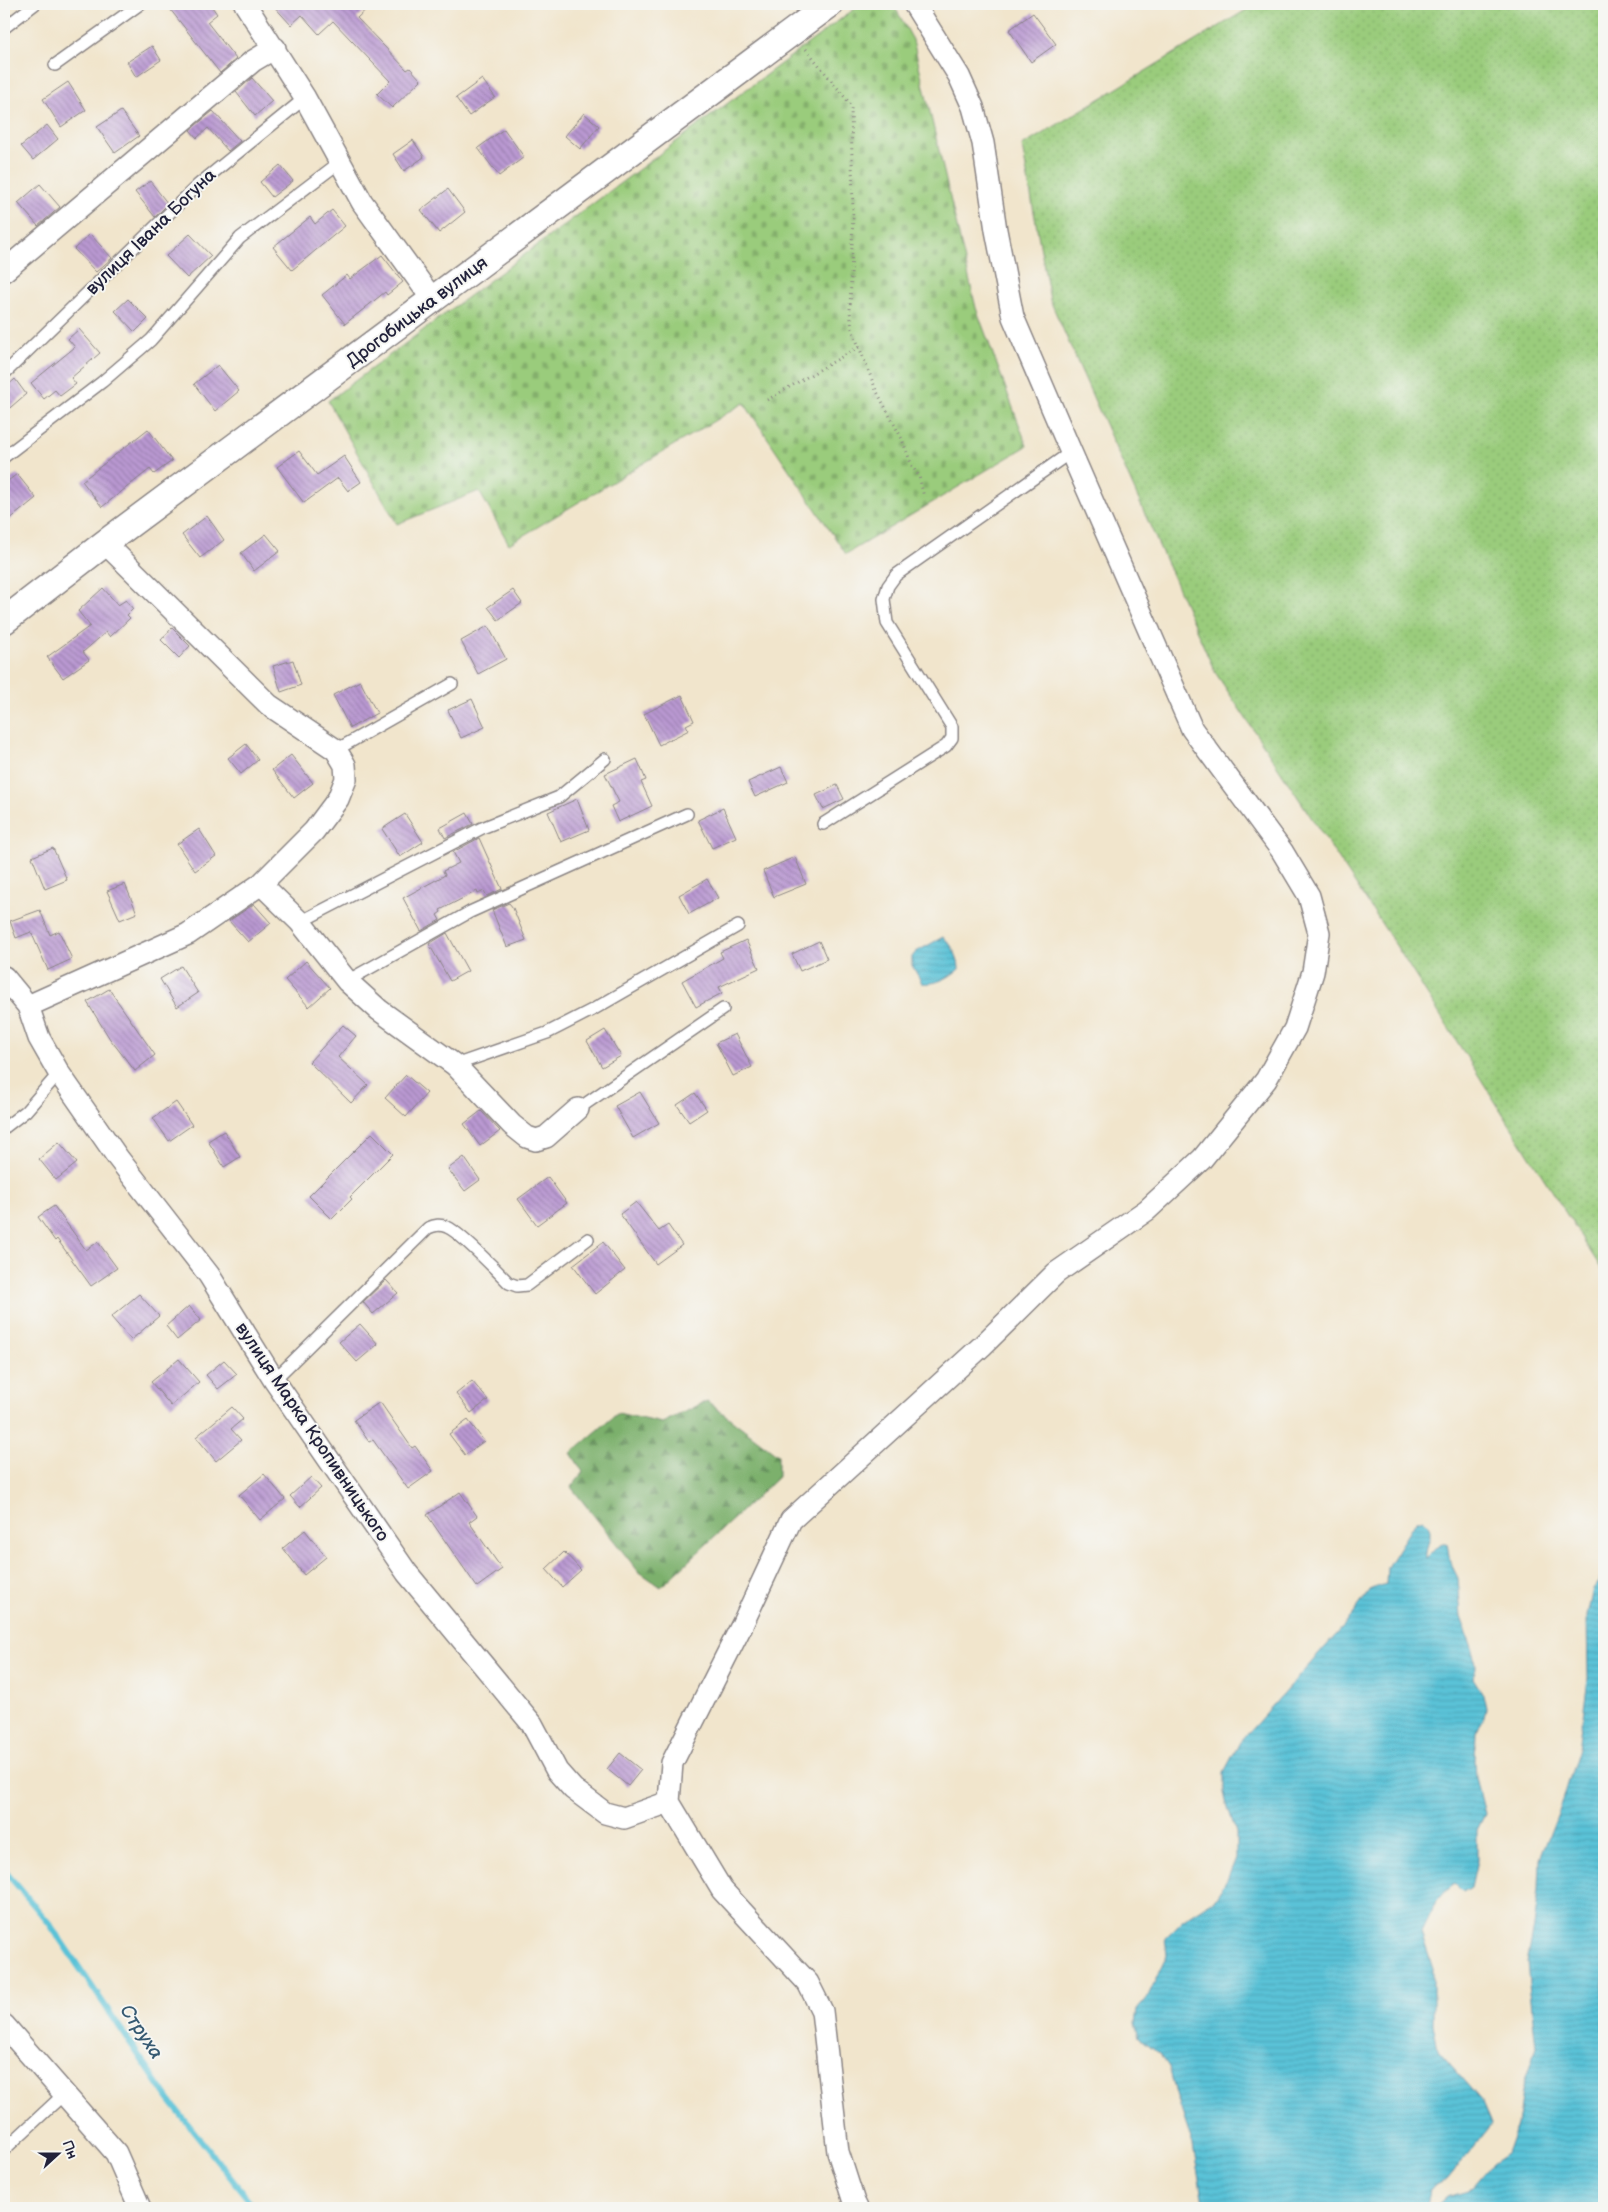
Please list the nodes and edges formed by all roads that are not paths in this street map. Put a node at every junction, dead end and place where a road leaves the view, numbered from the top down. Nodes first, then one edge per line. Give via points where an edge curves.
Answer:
1 (35, 4) edge
2 (140, 4) edge
3 (246, 4) edge
4 (830, 4) edge
5 (914, 4) edge
6 (4, 28) edge
7 (275, 48) junction
8 (55, 65) dead end
9 (305, 98) junction
10 (340, 162) junction
11 (4, 271) edge
12 (433, 300) junction
13 (4, 374) edge
14 (1071, 452) junction
15 (4, 457) edge
16 (105, 543) junction
17 (4, 621) edge
18 (452, 684) dead end
19 (336, 750) junction
20 (605, 760) dead end
21 (686, 814) dead end
22 (823, 824) dead end
23 (261, 884) junction
24 (300, 922) junction
25 (738, 926) dead end
26 (4, 977) edge
27 (347, 981) junction
28 (28, 1006) junction
29 (723, 1009) dead end
30 (455, 1065) junction
31 (59, 1073) junction
32 (578, 1108) joint
33 (4, 1128) edge
34 (588, 1239) dead end
35 (274, 1380) junction
36 (669, 1802) junction
37 (4, 2025) edge
38 (64, 2094) junction
39 (4, 2150) edge
40 (140, 2208) edge
41 (858, 2208) edge

1 - 6 lane
2 - 8 lane
3 - 7 street
4 - 12 street, Дрогобицька вулиця
5 - 14 street via 959,76 973,108 983,143 1013,317
7 - 9 street
7 - 11 street via 254,61
9 - 10 street
9 - 13 lane, вулиця Івана Богуна via 198,185
10 - 12 street via 362,202
10 - 15 lane via 240,238 152,340
12 - 16 street, Дрогобицька вулиця
14 - 22 lane via 896,574 884,599 888,623 952,727 952,738 946,746
14 - 36 street via 1192,729 1282,851 1309,896 1319,933 1313,972 1295,1028 1266,1080 1202,1159 1147,1210 1056,1273 982,1346 791,1520 672,1763
16 - 17 street, Дрогобицька вулиця
16 - 19 street via 269,705
18 - 19 lane
19 - 23 street via 345,765 346,780 338,799 314,831
20 - 24 lane via 559,797 482,828
21 - 27 lane via 470,912
23 - 24 street
23 - 28 street via 188,934
24 - 27 street
25 - 30 lane via 547,1033
26 - 28 street, вулиця Марка Кропивницького
27 - 30 street via 379,1010
28 - 31 street, вулиця Марка Кропивницького via 39,1038
29 - 32 lane
30 - 32 street via 527,1137 536,1140 546,1137
31 - 33 lane via 26,1111
31 - 35 street, вулиця Марка Кропивницького via 118,1158 209,1275
34 - 35 lane via 527,1285 517,1286 509,1283 453,1230 440,1225 428,1228
35 - 36 street, вулиця Марка Кропивницького via 407,1573 532,1724 556,1771 605,1813 624,1818
36 - 41 street via 722,1890 808,1983 822,2011 838,2152
37 - 38 street
38 - 39 lane
38 - 40 street via 116,2153

